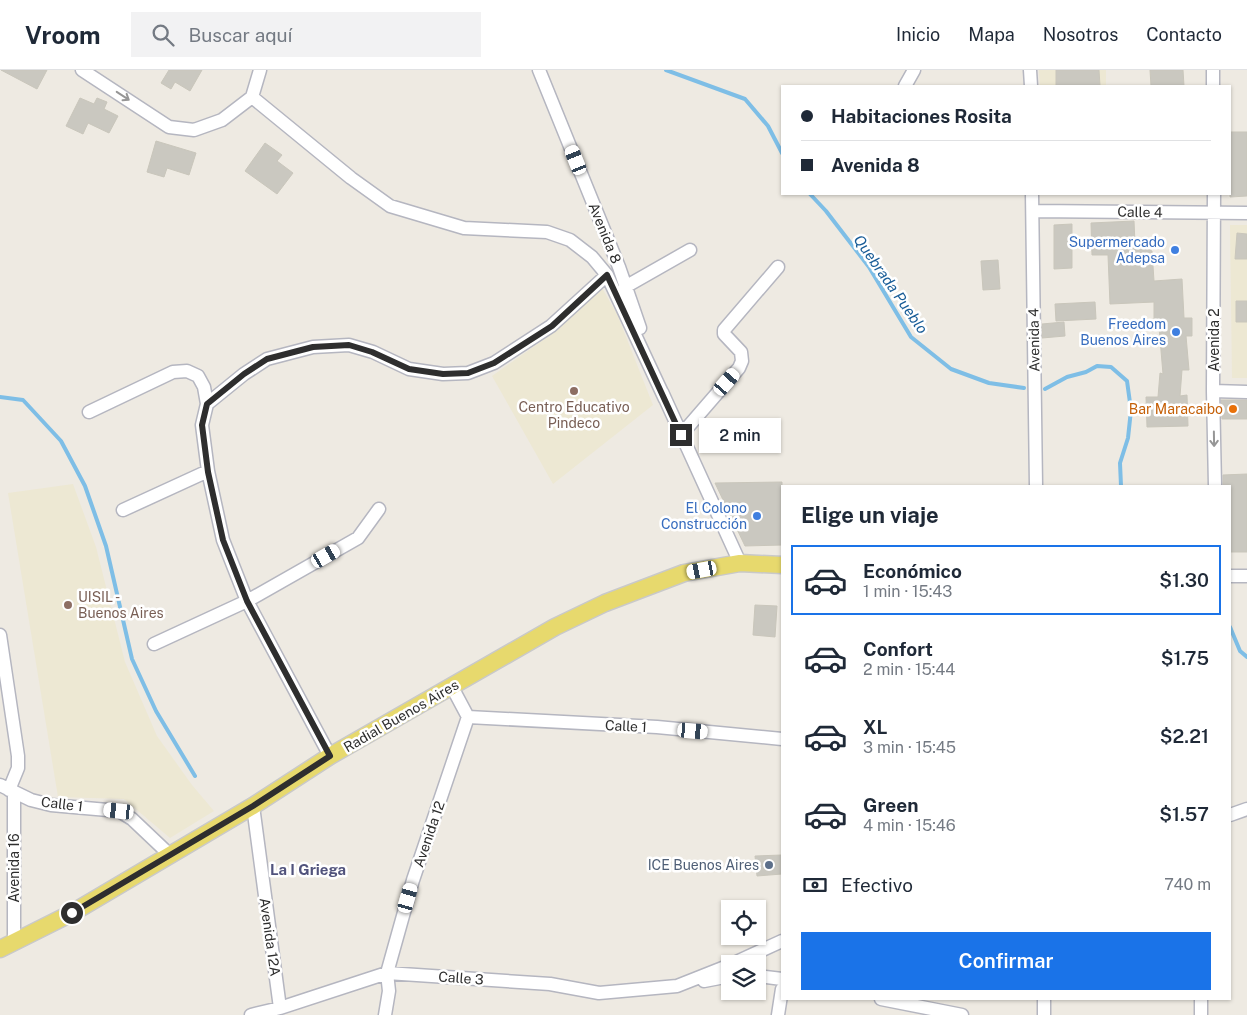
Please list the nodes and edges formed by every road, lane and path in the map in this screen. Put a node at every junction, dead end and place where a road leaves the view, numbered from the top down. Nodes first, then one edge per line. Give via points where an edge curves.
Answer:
1 (82, 70) edge
2 (260, 70) edge
3 (539, 70) edge
4 (914, 70) edge
5 (1030, 70) edge
6 (1213, 70) edge
7 (906, 85) edge
8 (1031, 85) edge
9 (1213, 85) edge
10 (252, 97) junction
11 (1032, 195) edge
12 (1214, 195) edge
13 (1032, 211) junction
14 (1215, 213) junction
15 (1247, 213) edge
16 (690, 250) dead end
17 (778, 267) dead end
18 (607, 275) junction
19 (625, 287) junction
20 (1213, 391) junction
21 (1247, 392) edge
22 (665, 399) junction
23 (207, 404) junction
24 (89, 412) dead end
25 (681, 435) junction
26 (208, 472) junction
27 (1036, 485) edge
28 (1215, 485) edge
29 (379, 509) dead end
30 (123, 510) dead end
31 (740, 563) junction
32 (781, 565) edge
33 (1231, 576) edge
34 (1247, 576) edge
35 (247, 601) junction
36 (0, 634) edge
37 (154, 644) dead end
38 (452, 687) junction
39 (468, 717) junction
40 (781, 739) edge
41 (330, 756) junction
42 (5, 787) edge
43 (253, 806) junction
44 (1247, 809) edge
45 (1231, 815) edge
46 (170, 855) junction
47 (781, 941) edge
48 (7, 946) edge
49 (751, 955) edge
50 (721, 968) edge
51 (387, 974) junction
52 (766, 977) edge
53 (721, 978) edge
54 (781, 979) edge
55 (677, 986) junction
56 (781, 996) edge
57 (886, 1000) edge
58 (1044, 1000) edge
59 (1202, 1000) edge
60 (280, 1008) junction
61 (944, 1013) edge
62 (250, 1015) edge
63 (385, 1015) edge
64 (778, 1015) edge
65 (962, 1015) edge
66 (1044, 1015) edge
67 (1201, 1015) edge

1 -> 10 street via 169,127 194,130 222,120
2 - 10 street
3 - 19 street, Avenida 8
4 - 7 street
5 - 8 street
6 - 9 street
10 - 18 street via 390,206 464,228 547,232 570,240 592,257
11 - 13 street, Avenida 4
12 - 14 street, Avenida 2
13 - 14 street, Calle 4
13 - 27 street, Avenida 4
14 - 15 street, Calle 4
14 - 20 street, Avenida 2
16 - 19 street
17 - 25 street via 724,330 741,352 739,368
18 - 22 street
18 - 23 street via 552,326 494,363 468,373 443,374 409,369 349,345 313,347 267,359
19 - 22 street, Avenida 8
20 - 21 street
20 -> 28 street, Avenida 2
22 - 25 street, Avenida 8
23 - 24 street via 198,376 187,370 173,372
23 - 26 street via 202,425
25 - 31 street, Avenida 8
26 - 30 street
26 - 35 street via 223,540
29 - 35 street via 358,538
31 - 32 main road, Radial Buenos Aires
31 - 38 main road, Radial Buenos Aires via 684,573 606,603 555,627
33 - 34 street
35 - 37 street
35 - 41 street
36 - 42 street via 18,756 18,768
38 - 39 street
38 - 41 main road, Radial Buenos Aires
39 - 40 street, Calle 1
39 - 51 street, Avenida 12 via 414,880
41 - 43 main road, Radial Buenos Aires
42 - 46 street, Calle 1 via 31,800 51,805 119,811
42 - 48 street, Avenida 16
43 - 46 main road, Radial Buenos Aires
43 - 60 street, Avenida 12A
44 - 45 street
46 - 48 main road, Radial Buenos Aires via 72,913
47 - 49 street, Calle 3
50 - 55 street, Calle 3
51 - 55 street, Calle 3 via 550,984 599,992
51 - 60 street, Calle 3
51 - 63 street, Avenida 12 via 389,991
52 - 54 street
53 - 55 street, Calle 3
56 - 64 street
57 - 61 street
58 - 66 street
59 - 67 street
60 - 62 street, Calle 3
61 - 65 street

